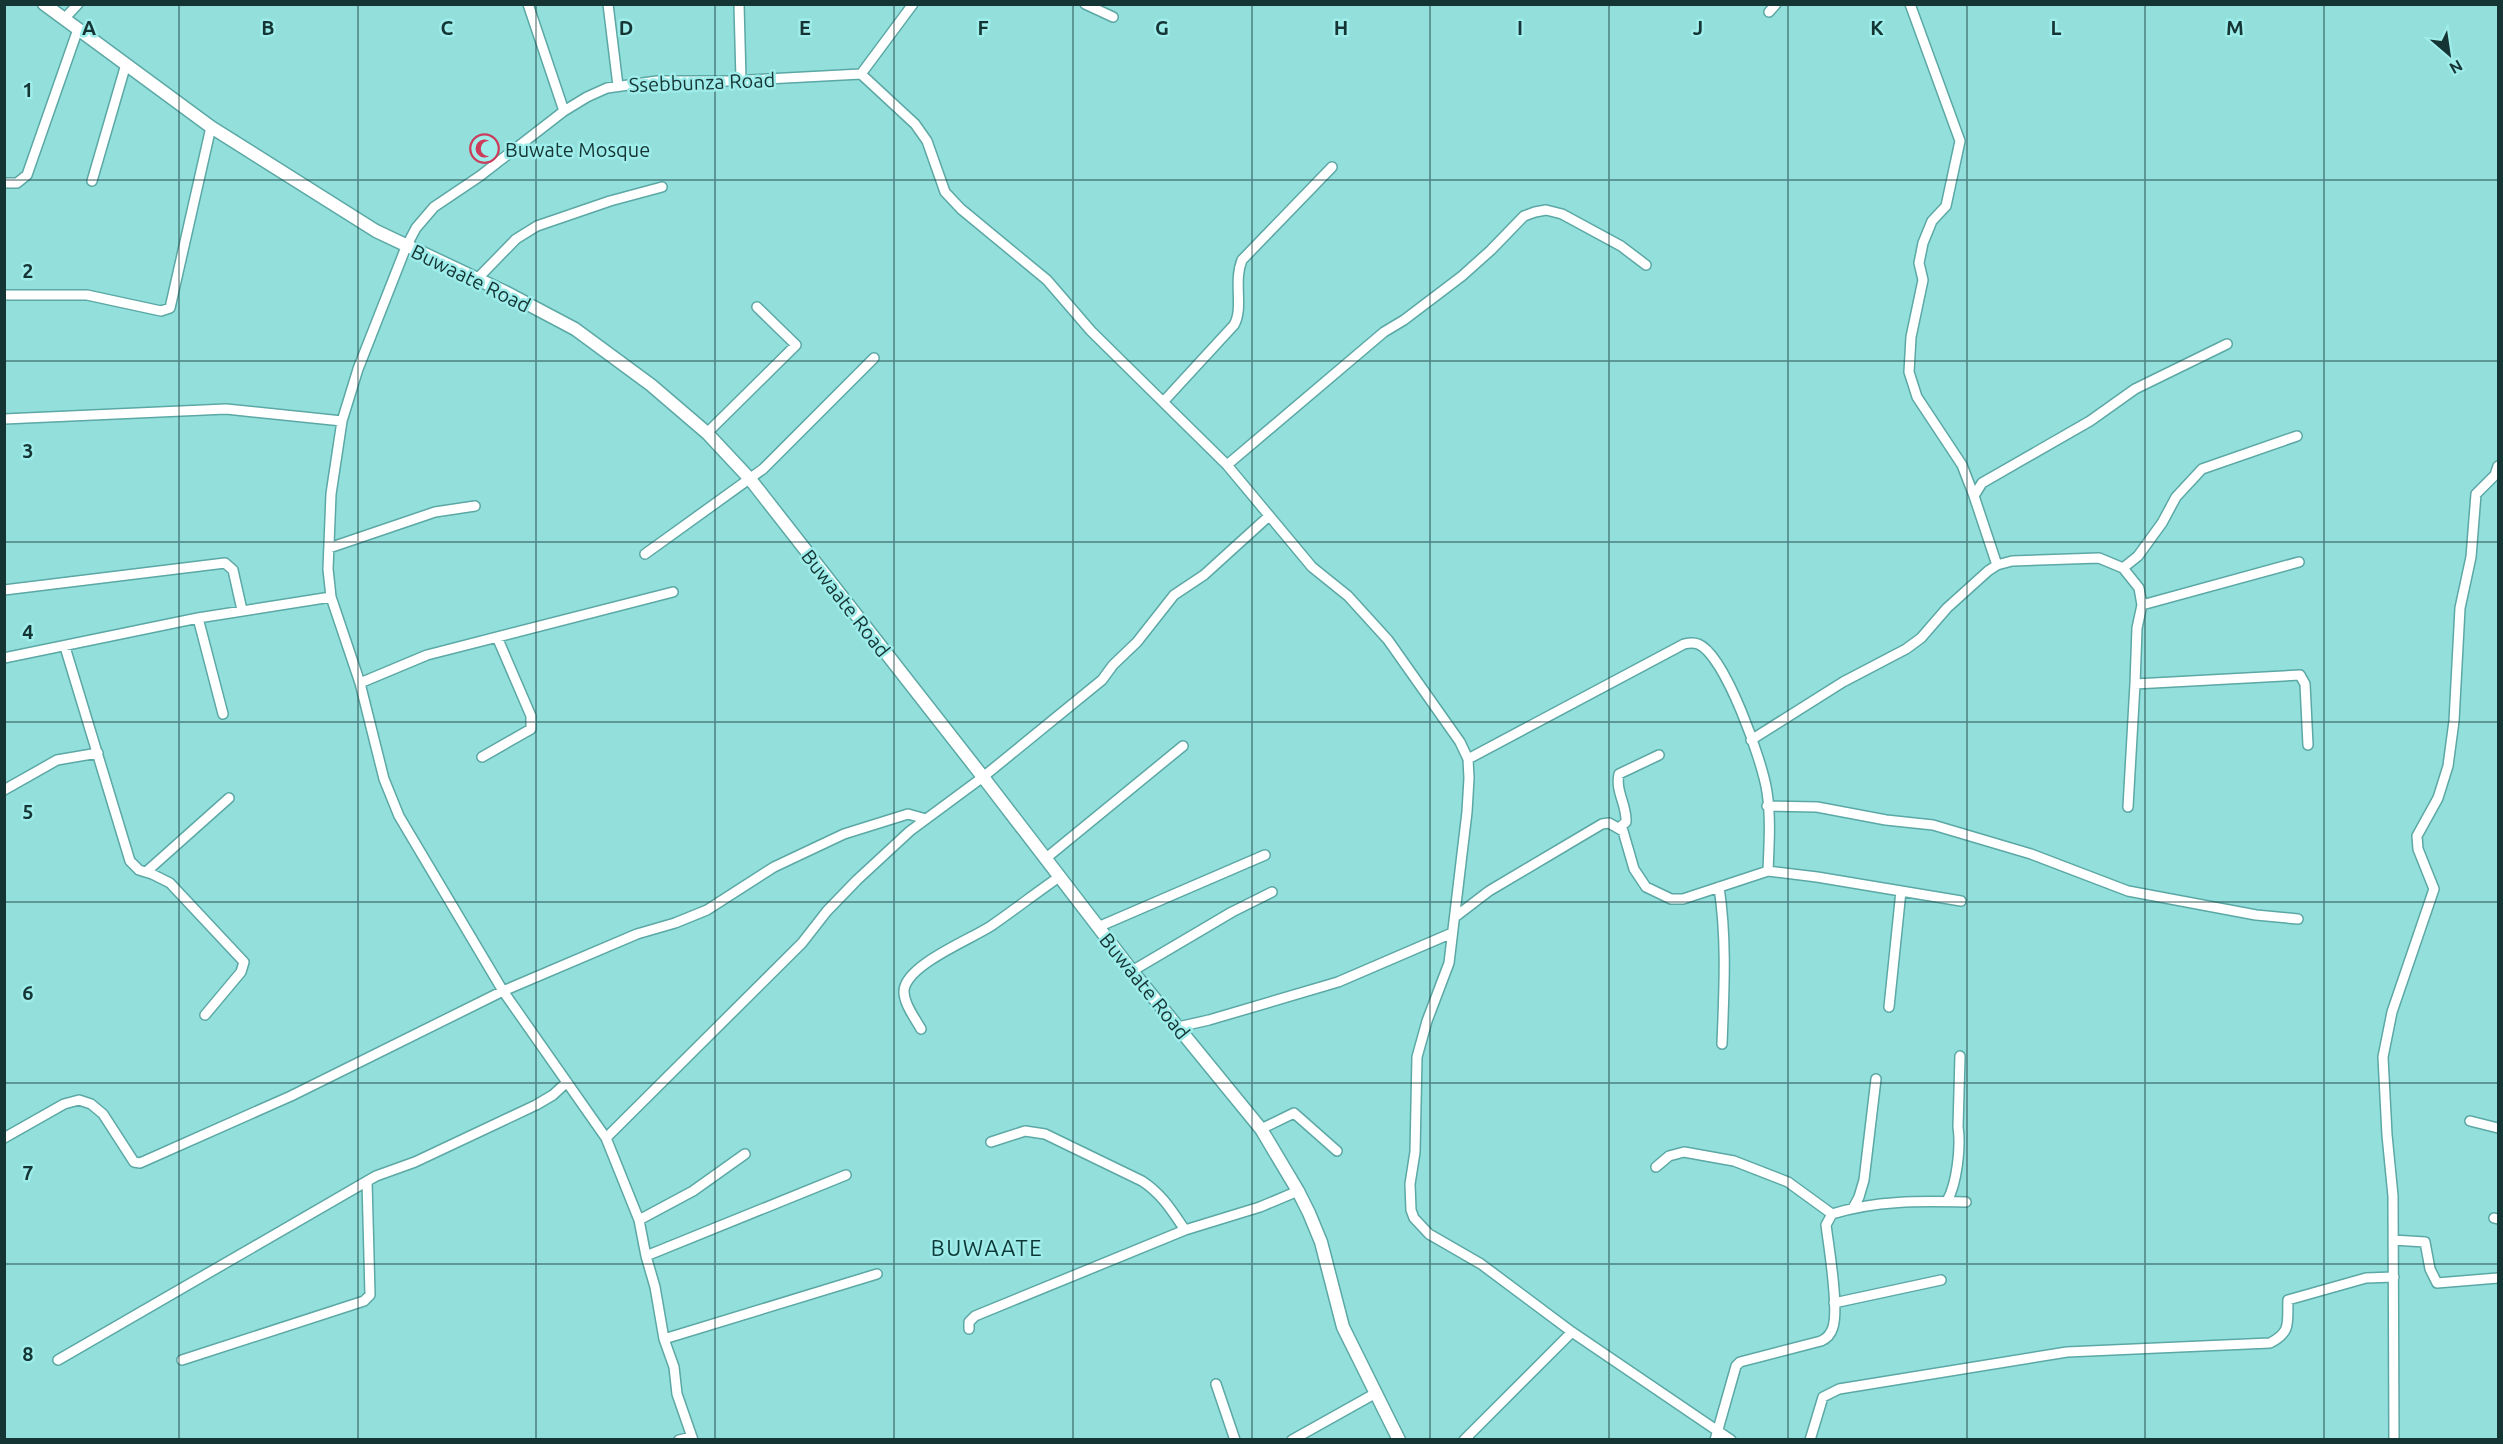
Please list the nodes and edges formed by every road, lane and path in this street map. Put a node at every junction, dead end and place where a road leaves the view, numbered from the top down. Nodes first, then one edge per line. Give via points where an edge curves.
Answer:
1 (44, 4) edge
2 (78, 4) edge
3 (528, 4) edge
4 (608, 4) edge
5 (739, 4) edge
6 (913, 4) edge
7 (1085, 4) edge
8 (1911, 4) edge
9 (1113, 17) dead end
10 (64, 19) junction
11 (78, 29) junction
12 (126, 64) junction
13 (861, 74) junction
14 (741, 80) junction
15 (618, 86) junction
16 (564, 111) junction
17 (211, 127) junction
18 (1332, 167) dead end
19 (92, 181) dead end
20 (4, 183) edge
21 (662, 187) dead end
22 (406, 247) junction
23 (1646, 265) dead end
24 (477, 279) junction
25 (4, 295) edge
26 (757, 307) dead end
27 (2227, 344) dead end
28 (874, 358) dead end
29 (1164, 401) junction
30 (4, 419) edge
31 (342, 421) junction
32 (707, 432) junction
33 (2297, 436) dead end
34 (1227, 465) junction
35 (2499, 466) edge
36 (750, 479) junction
37 (1974, 496) junction
38 (475, 506) dead end
39 (1269, 516) junction
40 (329, 548) junction
41 (645, 554) dead end
42 (2299, 562) dead end
43 (1997, 565) junction
44 (2123, 568) junction
45 (4, 590) edge
46 (673, 592) dead end
47 (331, 597) junction
48 (2142, 605) junction
49 (242, 610) junction
50 (198, 618) junction
51 (497, 637) junction
52 (65, 646) junction
53 (4, 657) edge
54 (360, 683) junction
55 (2135, 684) junction
56 (222, 714) dead end
57 (1751, 740) junction
58 (2308, 745) dead end
59 (1183, 746) dead end
60 (98, 753) junction
61 (1659, 755) dead end
62 (482, 757) dead end
63 (1468, 759) junction
64 (983, 777) junction
65 (4, 790) edge
66 (229, 798) dead end
67 (1767, 806) junction
68 (2128, 807) dead end
69 (926, 819) junction
70 (1619, 828) junction
71 (1265, 855) dead end
72 (1045, 859) junction
73 (1768, 871) junction
74 (146, 872) junction
75 (1059, 877) junction
76 (1719, 887) junction
77 (1901, 891) junction
78 (1272, 892) dead end
79 (1961, 901) dead end
80 (1455, 917) junction
81 (2298, 920) dead end
82 (1098, 927) junction
83 (1452, 933) junction
84 (1132, 971) junction
85 (503, 991) junction
86 (1889, 1007) dead end
87 (205, 1015) dead end
88 (1178, 1027) junction
89 (921, 1029) dead end
90 (1722, 1044) dead end
91 (1960, 1056) dead end
92 (1876, 1079) dead end
93 (567, 1082) junction
94 (2470, 1121) dead end
95 (2499, 1128) edge
96 (1261, 1129) junction
97 (4, 1138) edge
98 (606, 1138) junction
99 (991, 1142) dead end
100 (1337, 1151) dead end
101 (745, 1154) dead end
102 (1656, 1167) dead end
103 (846, 1175) dead end
104 (367, 1181) junction
105 (1298, 1191) junction
106 (1947, 1202) junction
107 (1966, 1202) dead end
108 (1853, 1208) junction
109 (1832, 1214) junction
110 (639, 1220) junction
111 (1185, 1230) junction
112 (2393, 1240) junction
113 (646, 1256) junction
114 (877, 1274) dead end
115 (2394, 1277) junction
116 (2499, 1278) edge
117 (1941, 1280) dead end
118 (1834, 1303) junction
119 (969, 1329) dead end
120 (1572, 1332) junction
121 (664, 1339) junction
122 (58, 1360) dead end
123 (182, 1360) dead end
124 (1216, 1384) dead end
125 (1376, 1393) junction
126 (1716, 1435) edge
127 (692, 1438) edge
128 (679, 1440) edge
129 (1235, 1440) edge
130 (1292, 1440) edge
131 (1399, 1440) edge
132 (1464, 1440) edge
133 (1731, 1440) edge
134 (1810, 1440) edge
135 (2394, 1440) edge

1 - 10 street, Buwaate Road
2 - 10 street
3 - 16 street
4 - 15 street
5 - 14 street
6 - 13 street
7 - 9 street
8 - 37 street via 1960,141 1946,206 1932,221 1923,243 1919,263 1923,280 1911,337 1909,372 1917,397 1962,465
10 - 11 street, Buwaate Road
11 - 12 street, Buwaate Road
11 - 20 street via 27,175 17,183
12 - 17 street, Buwaate Road
12 - 19 street
13 - 14 street, Ssebbunza Road
13 - 29 street via 915,124 927,141 945,192 1047,280 1091,331
14 - 15 street, Ssebbunza Road via 657,81
15 - 16 street, Ssebbunza Road via 606,88
16 - 22 street, Ssebbunza Road via 434,207 423,217
17 - 22 street, Buwaate Road
17 - 25 street via 170,308 161,311 87,295
18 - 29 street via 1242,260 1237,319
21 - 24 street via 537,226 516,239
22 - 24 street, Buwaate Road
22 - 31 street, Ssebbunza Road
23 - 34 street via 1622,246 1562,214 1546,210 1524,216 1462,276 1384,332
24 - 32 street, Buwaate Road via 575,329 644,379
26 - 32 street via 796,345
27 - 37 street via 2135,389 2090,421 1982,483
28 - 36 street
29 - 34 street
30 - 31 street via 226,409
31 - 40 street, Ssebbunza Road via 331,494
32 - 36 street, Buwaate Road
33 - 44 street via 2202,469 2176,497 2138,556
34 - 39 street
35 - 112 street via 2475,494 2471,557 2460,608 2448,766 2438,798 2417,836 2418,849 2434,889 2392,1012 2383,1057
36 - 41 street
36 - 64 street, Buwaate Road
37 - 43 street
38 - 40 street via 435,512
39 - 63 street via 1312,567 1348,596 1388,640 1440,711
39 - 64 street via 1204,575 1173,595 1102,680
40 - 47 street, Ssebbunza Road
42 - 48 street
43 - 44 street via 2042,558 2099,558
43 - 57 street via 1947,608 1921,638
44 - 48 street via 2139,588
45 - 49 street via 225,563 233,570
46 - 51 street
47 - 49 street
47 - 54 street, Ssebbunza Road
48 - 55 street
49 - 50 street
50 - 52 street
50 - 56 street
51 - 54 street via 427,655
51 - 62 street via 533,724 531,729
52 - 53 street
52 - 60 street
54 - 85 street, Ssebbunza Road via 384,779 399,816
55 - 58 street via 2300,675 2305,684
55 - 68 street
57 - 63 street via 1724,672 1706,649 1691,643
57 - 67 street via 1767,792
59 - 72 street
60 - 65 street via 57,760
60 - 74 street via 130,861
61 - 70 street via 1619,774 1627,814 1626,822
63 - 80 street via 1467,812
64 - 69 street
64 - 72 street, Buwaate Road
66 - 74 street
67 - 73 street
67 - 81 street via 1817,807 1934,825 2031,854 2128,891
69 - 85 street via 908,814 844,834 774,867 707,910 637,934
69 - 98 street via 857,880 802,943
70 - 76 street via 1640,881 1653,892 1683,899
70 - 80 street via 1602,824 1489,891
71 - 82 street
72 - 75 street, Buwaate Road
73 - 76 street
73 - 77 street
74 - 87 street via 170,883 244,962 241,972
75 - 82 street, Buwaate Road
75 - 89 street via 990,927 939,955 913,975 903,994
76 - 90 street via 1725,958
77 - 79 street
77 - 86 street
78 - 84 street
80 - 83 street
82 - 84 street, Buwaate Road
83 - 88 street via 1338,981
83 - 120 street via 1449,963 1417,1057 1411,1210 1418,1225 1429,1234 1481,1263
84 - 88 street, Buwaate Road
85 - 93 street, Ssebbunza Road
85 - 97 street via 291,1096 140,1163 130,1157 103,1114 79,1100 64,1104
88 - 96 street, Buwaate Road
91 - 106 street via 1960,1137 1953,1189
92 - 108 street via 1864,1180
93 - 98 street, Ssebbunza Road
93 - 104 street via 536,1105
94 - 95 street
96 - 100 street via 1294,1113
96 - 105 street, Buwaate Road
98 - 110 street, Ssebbunza Road
99 - 111 street via 1025,1131 1045,1134 1148,1185 1164,1198
101 - 110 street via 693,1191
102 - 109 street via 1669,1156 1684,1152 1734,1161 1788,1182
103 - 113 street
104 - 122 street
104 - 123 street via 370,1295 364,1301
105 - 111 street
105 - 125 street, Buwaate Road via 1321,1242 1343,1327
106 - 107 street
106 - 108 street via 1893,1201
108 - 109 street
109 - 118 street via 1826,1225
110 - 113 street, Ssebbunza Road
111 - 119 street via 975,1316
112 - 115 street
112 - 116 street via 2425,1242 2437,1283
113 - 121 street, Ssebbunza Road
114 - 121 street
115 - 134 street via 2366,1278 2288,1300 2286,1330 2270,1343 2067,1352 1839,1389 1823,1397
115 - 135 street
117 - 118 street
118 - 126 street via 1834,1324 1825,1339 1736,1366
120 - 126 street
120 - 132 street
121 - 127 street, Ssebbunza Road
124 - 129 street
125 - 130 street
125 - 131 street, Buwaate Road
126 - 133 street
127 - 128 street

